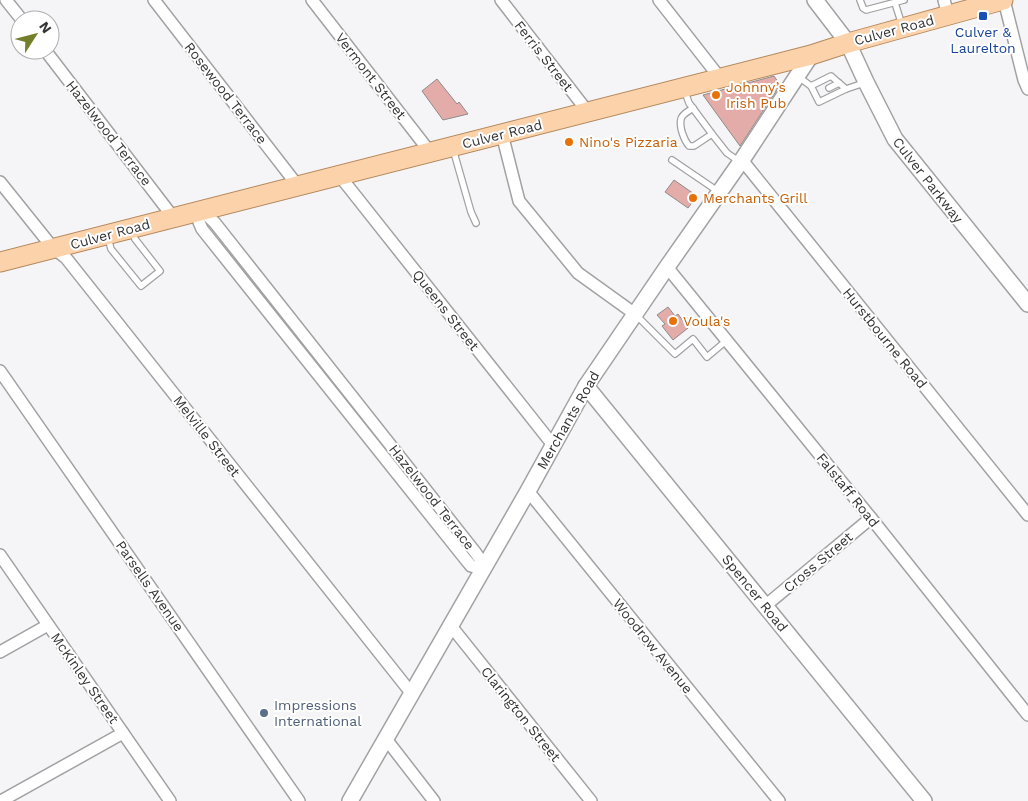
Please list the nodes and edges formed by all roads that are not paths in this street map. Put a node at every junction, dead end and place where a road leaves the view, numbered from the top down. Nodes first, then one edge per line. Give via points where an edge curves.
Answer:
1 (6, 0) edge
2 (154, 0) edge
3 (312, 0) edge
4 (659, 0) edge
5 (814, 0) edge
6 (860, 0) edge
7 (904, 0) edge
8 (1003, 0) edge
9 (503, 1) edge
10 (895, 3) junction
11 (946, 8) edge
12 (14, 10) edge
13 (902, 28) junction
14 (848, 43) junction
15 (811, 55) junction
16 (53, 60) edge
17 (797, 76) junction
18 (720, 78) junction
19 (866, 82) junction
20 (839, 83) junction
21 (811, 86) junction
22 (683, 87) junction
23 (829, 88) dead end
24 (846, 89) junction
25 (1028, 89) edge
26 (693, 108) junction
27 (588, 112) junction
28 (502, 134) junction
29 (712, 134) junction
30 (452, 146) junction
31 (430, 152) junction
32 (672, 160) dead end
33 (741, 161) junction
34 (339, 175) junction
35 (0, 182) edge
36 (298, 186) junction
37 (719, 192) junction
38 (198, 211) junction
39 (173, 217) junction
40 (476, 223) dead end
41 (131, 228) junction
42 (107, 235) junction
43 (53, 248) junction
44 (0, 262) edge
45 (666, 267) junction
46 (1028, 304) edge
47 (635, 314) junction
48 (726, 341) junction
49 (0, 371) edge
50 (586, 386) junction
51 (356, 401) junction
52 (346, 409) junction
53 (553, 445) junction
54 (528, 491) junction
55 (1028, 516) edge
56 (871, 518) junction
57 (0, 555) edge
58 (483, 569) junction
59 (765, 606) junction
60 (48, 625) junction
61 (451, 626) junction
62 (0, 652) edge
63 (412, 694) junction
64 (1028, 715) edge
65 (122, 733) junction
66 (386, 739) junction
67 (1, 801) edge
68 (170, 801) edge
69 (299, 801) edge
70 (350, 801) edge
71 (434, 801) edge
72 (592, 801) edge
73 (779, 801) edge
74 (924, 801) edge

1 - 12 street
2 - 36 street, Rosewood Terrace
3 - 31 street, Vermont Street
4 - 18 street
5 - 14 street, Culver Parkway
6 - 10 lane via 866,10
7 - 10 lane
8 - 11 main road, Culver Road
8 - 25 street
9 - 27 street, Ferris Street
10 - 13 lane
11 - 13 main road, Culver Road
13 - 14 main road, Culver Road
14 - 15 main road, Culver Road
14 - 19 street, Culver Parkway
15 - 17 street, Merchants Road
15 - 18 main road, Culver Road
16 - 39 street, Hazelwood Terrace
17 - 21 lane
17 - 33 street, Merchants Road
18 - 22 main road, Culver Road
19 - 24 lane
19 - 46 street, Culver Parkway via 895,138
20 - 21 lane via 831,76
20 - 23 lane
20 - 24 lane
21 - 24 lane via 819,102
22 - 26 lane
22 - 27 main road, Culver Road
26 - 29 lane
26 - 29 lane via 681,118 685,142 694,146
27 - 28 main road, Culver Road
28 - 30 main road, Culver Road
28 - 47 street via 519,201 578,273
29 - 33 lane via 726,153
30 - 31 main road, Culver Road
30 - 40 lane
31 - 34 main road, Culver Road
32 - 37 lane
33 - 37 street, Merchants Road
33 - 55 street, Hurstbourne Road
34 - 36 main road, Culver Road
34 - 53 street, Queens Street
35 - 43 street, Melville Street
36 - 38 main road, Culver Road
37 - 45 street, Merchants Road
38 - 39 main road, Culver Road
38 - 51 street, Hazelwood Terrace via 215,223
38 - 52 street, Hazelwood Terrace via 202,229
39 - 41 main road, Culver Road
41 - 42 main road, Culver Road
41 - 42 lane via 135,239 160,272 141,286 111,249
42 - 43 main road, Culver Road
43 - 44 main road, Culver Road
43 - 63 street, Melville Street via 66,258
45 - 47 street, Merchants Road
45 - 48 street, Falstaff Road
47 - 48 lane via 675,354 693,339 707,357
47 - 50 street, Merchants Road
48 - 56 street, Falstaff Road
49 - 69 street, Parsells Avenue
50 - 53 street, Merchants Road
50 - 59 street, Spencer Road
51 - 52 lane
51 - 58 street, Hazelwood Terrace via 475,552
52 - 58 street, Hazelwood Terrace via 471,566
53 - 54 street, Merchants Road
54 - 58 street, Merchants Road
54 - 73 street, Woodrow Avenue
56 - 59 street, Cross Street
56 - 64 street, Falstaff Road
57 - 60 street, McKinley Street
58 - 61 street, Merchants Road
59 - 74 street, Spencer Road
60 - 62 street
60 - 65 street, McKinley Street
61 - 63 street, Merchants Road
61 - 72 street, Clarington Street
63 - 66 street, Merchants Road
65 - 67 street
65 - 68 street, McKinley Street
66 - 70 street, Merchants Road
66 - 71 street

